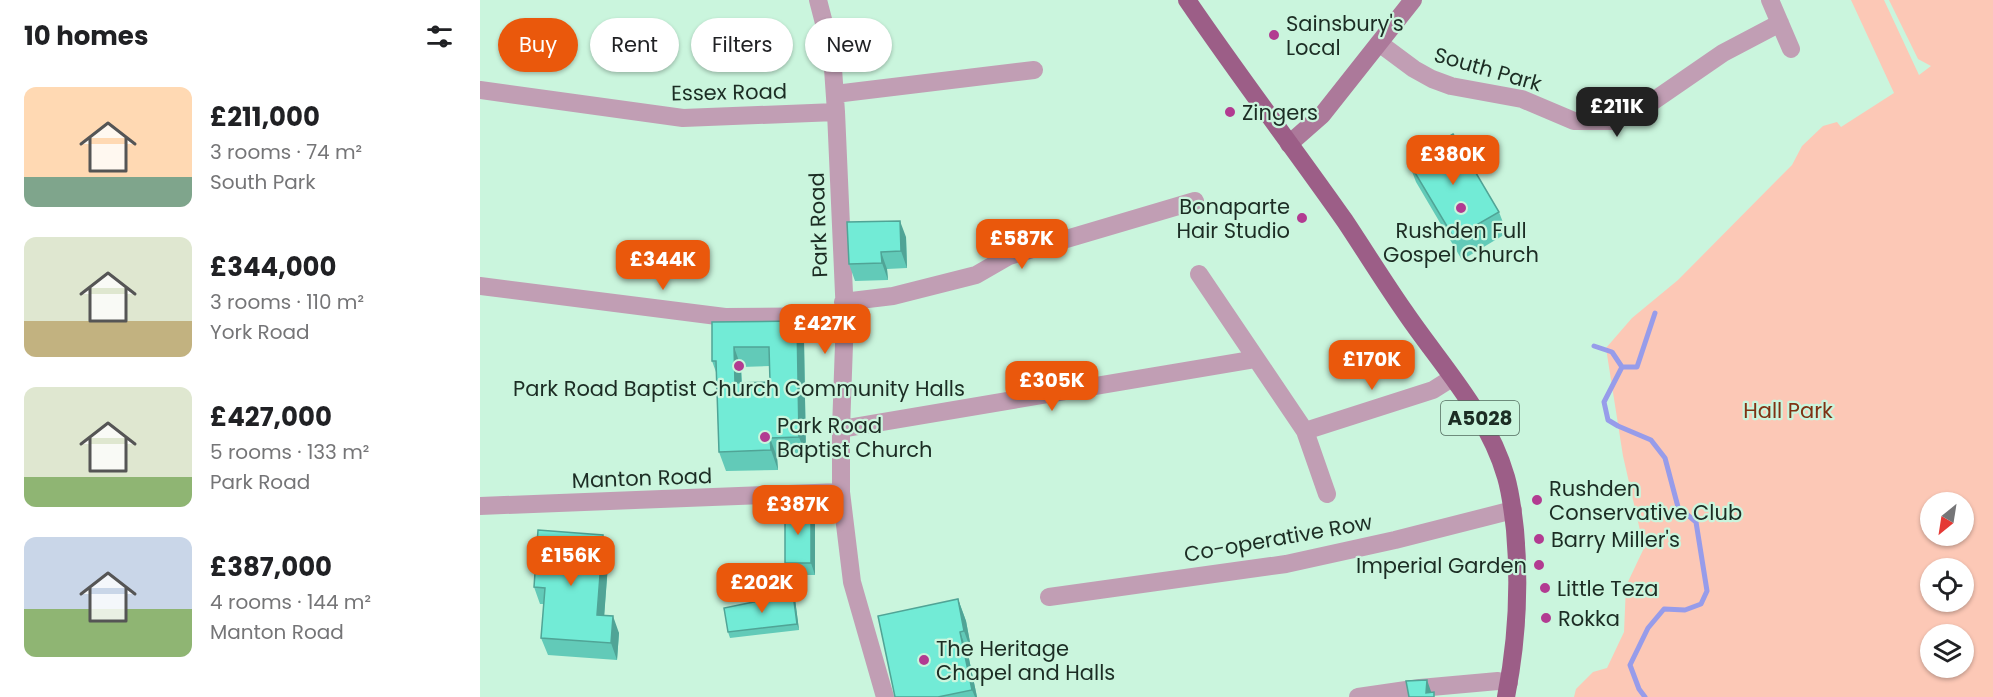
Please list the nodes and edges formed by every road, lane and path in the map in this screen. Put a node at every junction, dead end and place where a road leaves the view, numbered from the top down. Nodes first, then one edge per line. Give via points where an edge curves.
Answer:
1 (818, 0) edge
2 (1187, 0) edge
3 (1413, 0) edge
4 (1770, 0) edge
5 (1780, 23) junction
6 (1379, 43) junction
7 (1791, 49) dead end
8 (1034, 70) dead end
9 (480, 90) edge
10 (835, 94) junction
11 (836, 112) junction
12 (1289, 144) junction
13 (1195, 201) dead end
14 (1199, 274) dead end
15 (480, 286) edge
16 (844, 309) junction
17 (1256, 359) junction
18 (1452, 378) junction
19 (841, 429) junction
20 (1305, 431) junction
21 (841, 492) junction
22 (1327, 494) dead end
23 (480, 506) edge
24 (1513, 510) junction
25 (1049, 597) dead end
26 (1507, 690) edge
27 (885, 697) edge
28 (1358, 697) edge

1 - 10 street, Park Road via 832,54
2 - 12 main road, A5028
3 - 6 street
4 - 5 street
5 - 6 street, South Park via 1723,53 1646,106 1613,121 1574,121 1522,99 1451,86 1414,69
5 - 7 street
6 - 12 street via 1322,114
8 - 10 street
9 - 11 street, Essex Road via 683,118
10 - 11 street, Park Road
11 - 16 street, Park Road
12 - 18 main road, A5028
13 - 16 street via 1009,256 976,275
14 - 17 street
15 - 16 street via 726,316
16 - 19 street, Park Road
17 - 19 street
17 - 20 street
18 - 20 street via 1433,390
18 - 24 main road, A5028 via 1477,412 1494,446
19 - 21 street, Park Road
20 - 22 street
21 - 23 street, Manton Road
21 - 27 street, Park Road via 852,582
24 - 25 street, Co-operative Row via 1286,564
24 - 26 main road, A5028 via 1518,596
26 - 28 street via 1498,681

